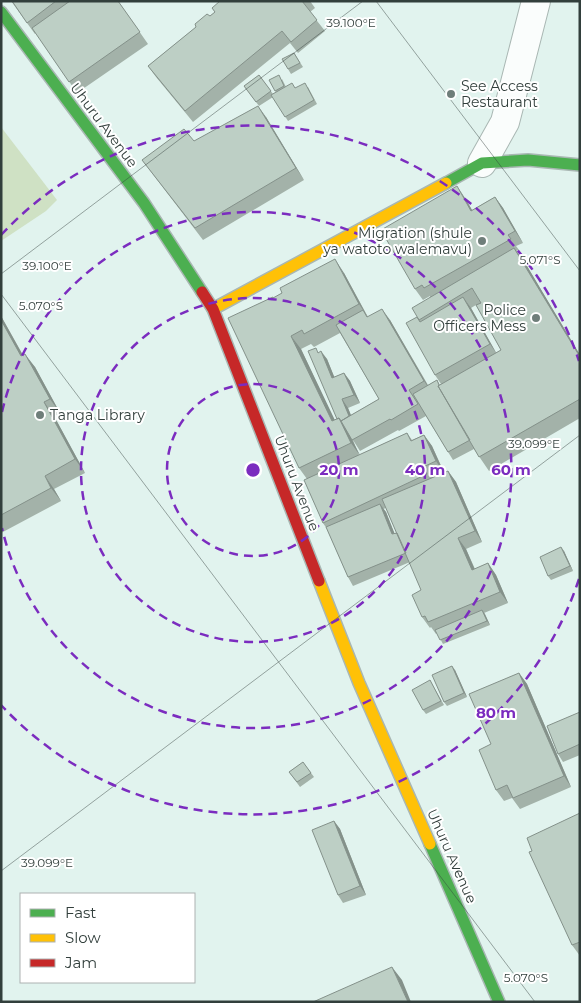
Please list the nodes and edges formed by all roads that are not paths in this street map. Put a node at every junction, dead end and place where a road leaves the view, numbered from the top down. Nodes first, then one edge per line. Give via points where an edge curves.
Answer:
1 (536, 1) edge
2 (1, 12) edge
3 (482, 163) junction
4 (580, 165) edge
5 (212, 309) junction
6 (499, 1002) edge

1 - 3 street via 505,122
2 - 5 street, Uhuru Avenue via 144,203
3 - 4 street via 528,160
3 - 5 street
5 - 6 street, Uhuru Avenue via 359,683

